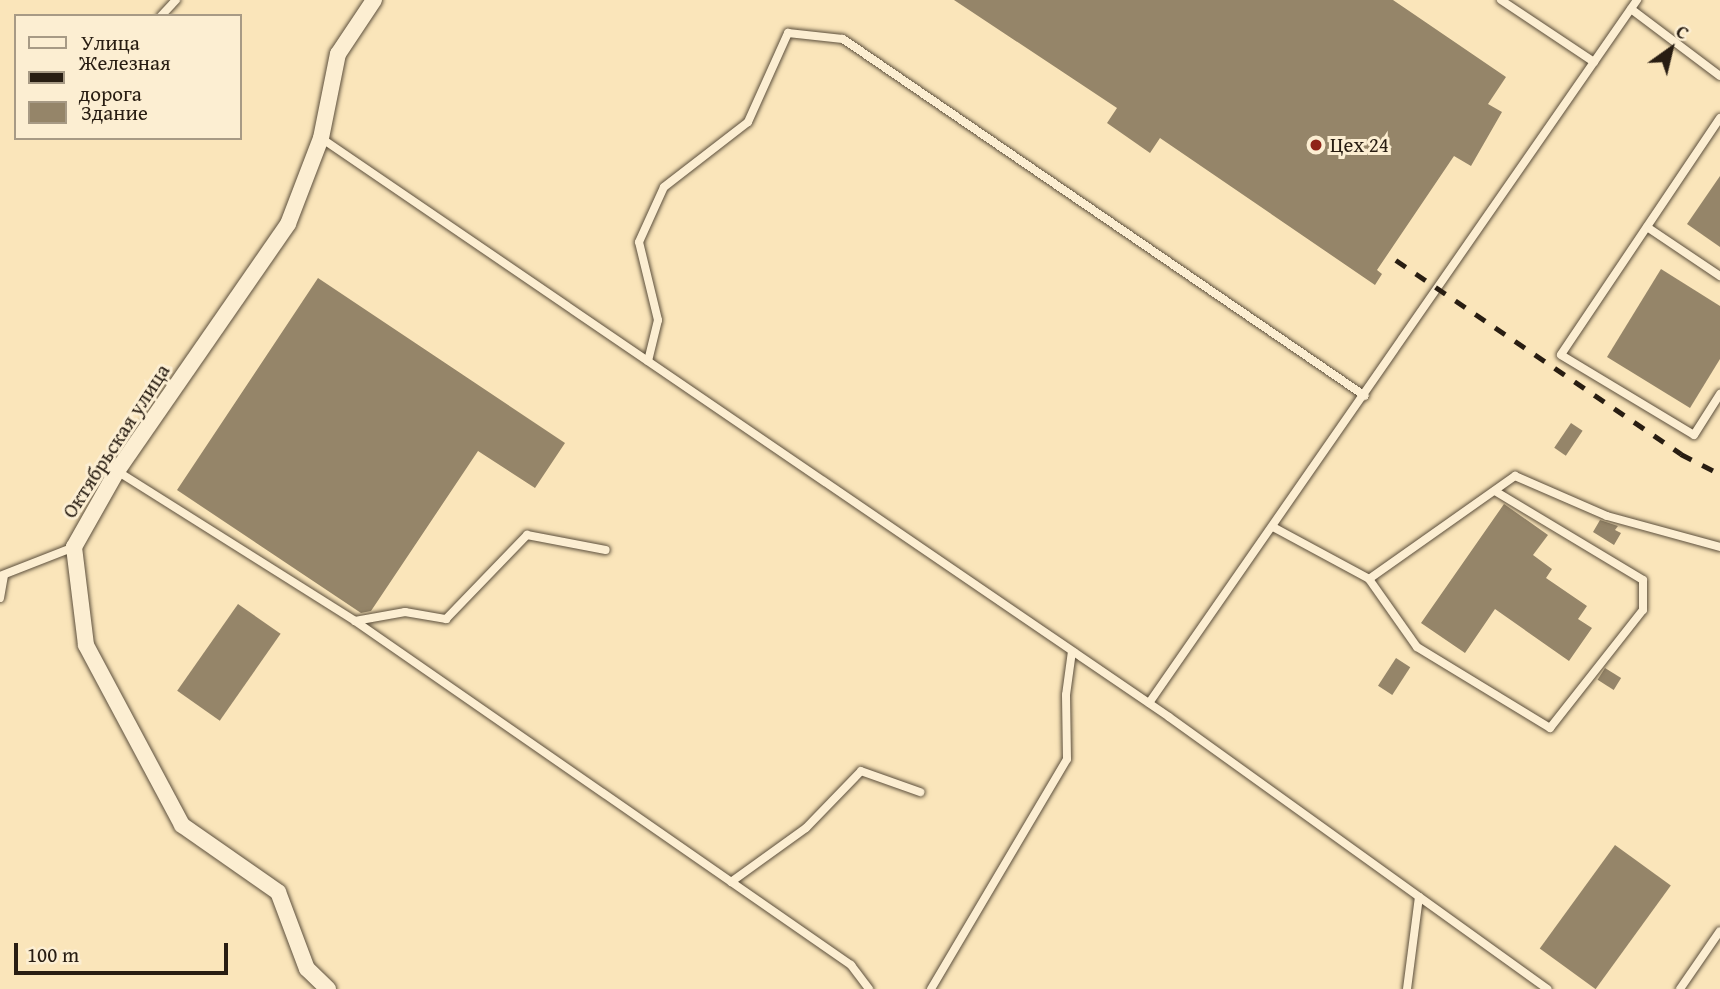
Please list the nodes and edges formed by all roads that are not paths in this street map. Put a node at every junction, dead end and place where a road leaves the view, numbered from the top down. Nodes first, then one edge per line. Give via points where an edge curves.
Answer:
1 (176, 0) edge
2 (374, 0) edge
3 (1501, 0) edge
4 (1637, 0) edge
5 (1631, 9) junction
6 (163, 14) edge
7 (1594, 62) junction
8 (1720, 76) edge
9 (1720, 118) edge
10 (321, 138) junction
11 (1647, 227) junction
12 (1720, 276) edge
13 (648, 361) junction
14 (1720, 394) edge
15 (1365, 396) junction
16 (117, 471) junction
17 (1495, 491) junction
18 (1273, 527) junction
19 (74, 547) junction
20 (1720, 547) edge
21 (606, 550) dead end
22 (2, 576) edge
23 (1369, 579) junction
24 (0, 598) edge
25 (355, 621) junction
26 (1072, 651) junction
27 (1149, 703) junction
28 (920, 792) dead end
29 (731, 882) junction
30 (1419, 897) junction
31 (1720, 931) edge
32 (328, 989) edge
33 (869, 989) edge
34 (931, 989) edge
35 (1407, 989) edge
36 (1547, 989) edge
37 (1679, 989) edge

1 - 6 lane
2 - 10 street, Октябрьская улица via 338,54
3 - 7 lane
4 - 5 lane
5 - 7 lane
5 - 8 lane
7 - 15 lane
9 - 11 lane
10 - 13 lane
10 - 16 street, Октябрьская улица via 288,224
11 - 12 lane
11 - 14 lane via 1561,355 1694,435
13 - 15 lane via 658,320 639,242 664,187 748,122 788,33 843,38
13 - 26 lane
15 - 18 lane
16 - 19 street, Октябрьская улица
16 - 25 lane
17 - 20 lane via 1515,476 1607,516
17 - 23 lane
17 - 23 lane via 1643,580 1643,610 1550,728 1417,647
18 - 23 lane
18 - 27 lane
19 - 22 lane
19 - 32 street, Октябрьская улица via 86,645 182,825 278,892 307,969
21 - 25 lane via 527,535 446,619 405,612
22 - 24 lane
25 - 29 lane
26 - 27 lane
26 - 34 lane via 1066,695 1068,759
27 - 30 lane
28 - 29 lane via 861,771 806,828
29 - 33 lane via 851,965
30 - 35 lane
30 - 36 lane
31 - 37 lane

